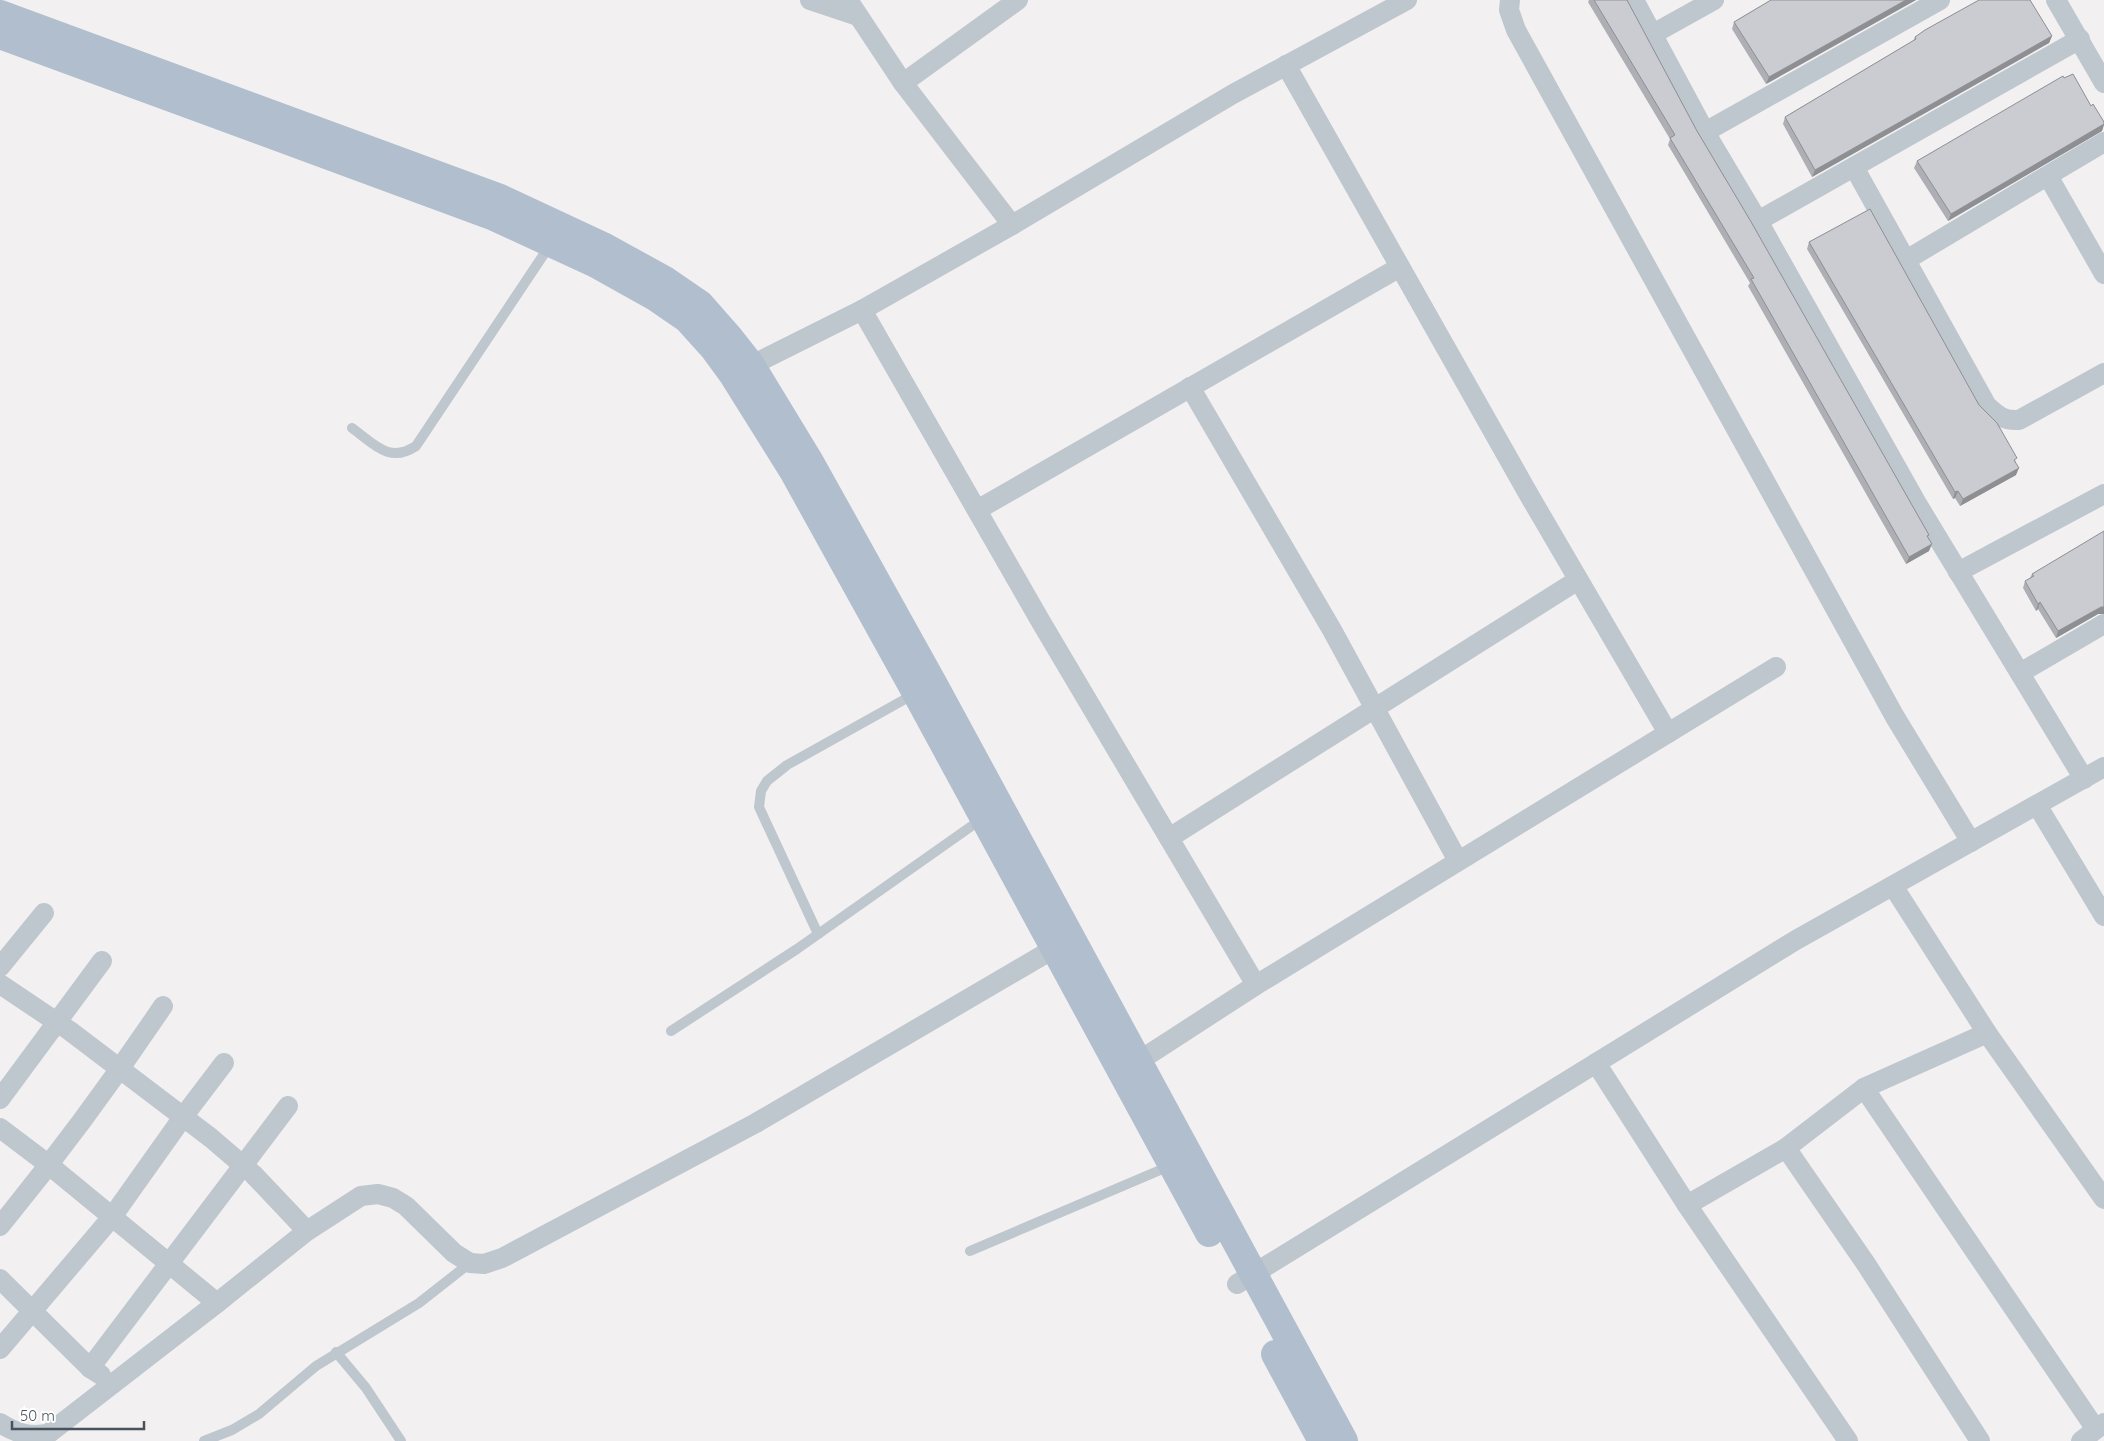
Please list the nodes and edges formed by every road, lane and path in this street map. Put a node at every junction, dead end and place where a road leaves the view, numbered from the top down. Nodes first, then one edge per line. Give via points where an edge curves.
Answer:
1 (810, 0) edge
2 (1018, 0) edge
3 (1407, 0) edge
4 (1510, 0) edge
5 (1634, 0) edge
6 (1714, 0) edge
7 (1940, 0) edge
8 (2056, 0) edge
9 (853, 8) edge
10 (0, 14) edge
11 (1653, 34) junction
12 (0, 35) edge
13 (2080, 39) junction
14 (1286, 65) junction
15 (904, 82) junction
16 (2104, 83) edge
17 (1705, 132) junction
18 (2104, 142) edge
19 (1854, 167) junction
20 (2048, 176) junction
21 (1758, 221) junction
22 (1012, 225) junction
23 (552, 242) junction
24 (1906, 260) junction
25 (1400, 267) junction
26 (2104, 274) edge
27 (862, 310) junction
28 (742, 370) junction
29 (2104, 373) edge
30 (1190, 387) junction
31 (352, 428) dead end
32 (2104, 494) edge
33 (977, 510) junction
34 (1958, 572) junction
35 (1578, 580) junction
36 (2104, 624) edge
37 (1776, 667) dead end
38 (2020, 673) junction
39 (925, 688) junction
40 (1375, 708) junction
41 (1668, 733) junction
42 (2104, 767) edge
43 (2084, 779) junction
44 (2037, 805) junction
45 (984, 818) junction
46 (1169, 838) junction
47 (1970, 842) junction
48 (1458, 861) junction
49 (1893, 886) junction
50 (44, 913) dead end
51 (2104, 916) edge
52 (818, 934) junction
53 (1055, 948) junction
54 (102, 961) dead end
55 (0, 967) edge
56 (0, 984) edge
57 (1256, 986) junction
58 (163, 1006) dead end
59 (57, 1022) junction
60 (671, 1031) dead end
61 (1987, 1033) junction
62 (224, 1063) dead end
63 (1596, 1063) junction
64 (1131, 1067) junction
65 (121, 1070) junction
66 (1864, 1088) junction
67 (0, 1099) edge
68 (288, 1106) dead end
69 (182, 1117) junction
70 (0, 1128) edge
71 (1786, 1148) junction
72 (50, 1165) junction
73 (1172, 1165) junction
74 (243, 1166) junction
75 (2104, 1199) edge
76 (1687, 1205) junction
77 (112, 1217) junction
78 (0, 1226) edge
79 (306, 1231) junction
80 (970, 1251) dead end
81 (168, 1262) junction
82 (470, 1263) junction
83 (0, 1279) edge
84 (1245, 1280) junction
85 (217, 1303) junction
86 (34, 1310) junction
87 (0, 1349) edge
88 (336, 1352) junction
89 (90, 1368) junction
90 (113, 1384) junction
91 (0, 1422) edge
92 (2093, 1431) edge
93 (204, 1441) edge
94 (401, 1441) edge
95 (1322, 1441) edge
96 (1344, 1441) edge
97 (1848, 1441) edge
98 (1980, 1441) edge

1 - 9 street
2 - 15 street
3 - 14 street
4 - 47 street via 1516,30 1896,717
5 - 11 street
6 - 11 street
7 - 17 street
8 - 13 street
9 - 15 street
10 - 28 main road via 491,194 560,224 665,280 700,304 730,337
11 - 17 street
12 - 23 main road via 399,181
13 - 16 street
13 - 19 street
14 - 22 street
14 - 25 street
15 - 22 street
17 - 21 street
18 - 20 street
19 - 21 street
19 - 24 street
20 - 24 street
20 - 26 street
21 - 34 street
22 - 27 street
23 - 28 main road via 655,297 687,319 714,349
23 - 31 lane via 416,446 405,453 391,454
24 - 29 street via 1987,406 1999,417 2019,420
25 - 30 street
25 - 35 street
27 - 28 street
27 - 33 street
28 - 39 main road via 792,471
30 - 33 street
30 - 40 street
32 - 34 street
33 - 46 street
34 - 38 street
35 - 40 street
35 - 41 street
36 - 38 street
37 - 41 street
38 - 43 street
39 - 45 main road
39 - 52 lane via 788,765 767,781 761,791 759,807
39 - 64 main road
40 - 46 street
40 - 48 street
41 - 48 street
42 - 43 street
43 - 44 street
44 - 47 street
44 - 51 street
45 - 52 lane
45 - 53 main road
46 - 57 street
47 - 49 street
48 - 57 street
49 - 61 street
49 - 63 street via 1796,940
50 - 55 street
52 - 60 lane
53 - 64 main road
53 - 82 street via 748,1128 502,1258 484,1264
54 - 59 street
56 - 59 street
57 - 64 street
58 - 65 street
59 - 65 street
59 - 67 street
61 - 66 street
61 - 75 street
62 - 69 street
63 - 76 street
63 - 84 street
64 - 73 main road
64 - 84 main road
65 - 69 street
65 - 72 street
66 - 71 street
66 - 92 street
68 - 74 street
69 - 74 street
69 - 77 street
70 - 72 street
71 - 76 street
71 - 98 street via 1866,1264
72 - 77 street
72 - 78 street
73 - 80 lane
73 - 84 main road
74 - 79 street
74 - 81 street
76 - 97 street
77 - 81 street
77 - 86 street
79 - 82 street via 361,1196 378,1194 406,1206 454,1253
79 - 85 street
81 - 85 street
81 - 89 street
82 - 88 lane via 419,1303
83 - 86 street
84 - 95 main road
84 - 96 main road
85 - 90 street
86 - 87 street
86 - 89 street
88 - 93 lane via 259,1414
88 - 94 lane via 366,1388
89 - 90 street
90 - 91 street via 48,1434 32,1437 13,1431

